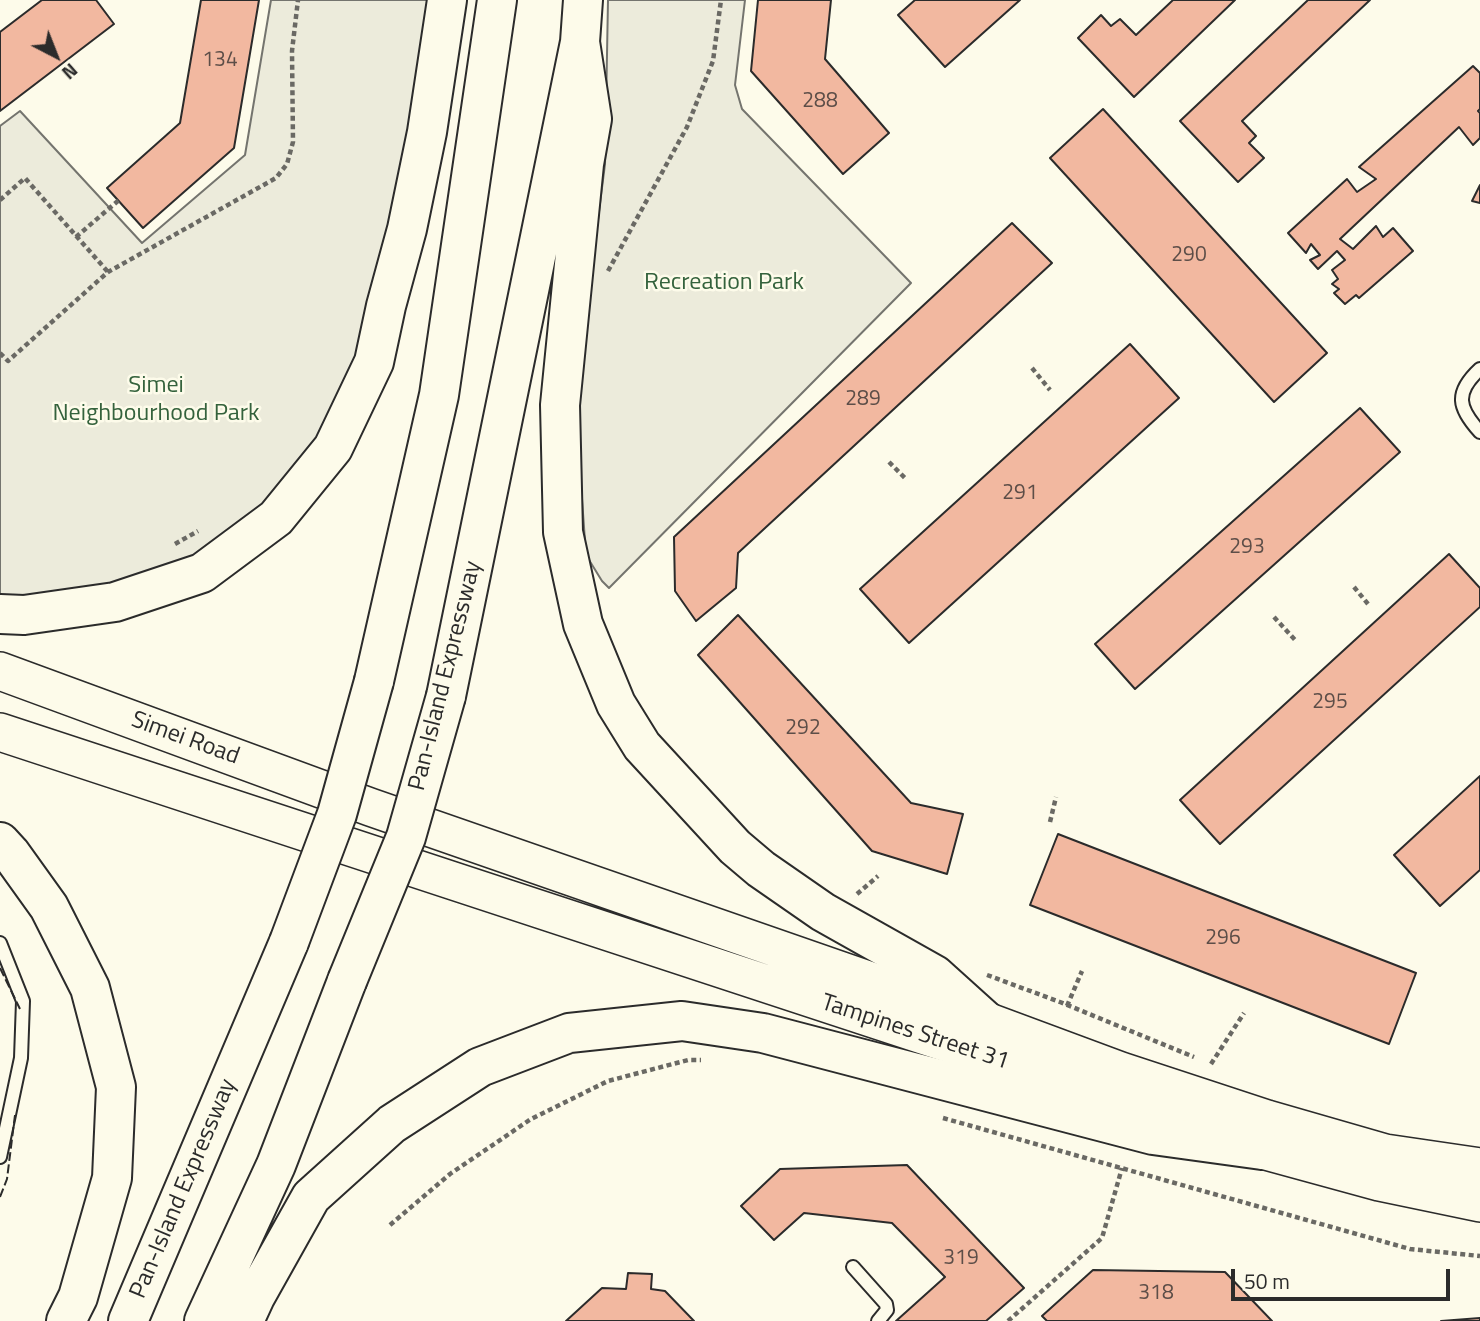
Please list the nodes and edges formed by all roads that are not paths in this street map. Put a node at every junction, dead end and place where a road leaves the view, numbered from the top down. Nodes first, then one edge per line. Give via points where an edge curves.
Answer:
1 (447, 0) edge
2 (497, 0) edge
3 (583, 0) edge
4 (580, 42) junction
5 (1480, 369) edge
6 (1480, 432) edge
7 (0, 614) edge
8 (0, 671) edge
9 (0, 732) edge
10 (370, 807) joint
11 (0, 842) edge
12 (354, 850) joint
13 (0, 943) edge
14 (986, 1021) junction
15 (203, 1141) junction
16 (1262, 1150) junction
17 (0, 1157) edge
18 (1480, 1167) edge
19 (1480, 1203) edge
20 (853, 1267) dead end
21 (66, 1321) edge
22 (107, 1321) edge
23 (128, 1321) edge
24 (204, 1321) edge
25 (244, 1321) edge
26 (878, 1321) edge

1 - 7 highway via 425,145 374,362 333,448 276,518 202,573 116,602
2 - 15 highway, Pan-Island Expressway, bridge via 439,395 374,681 337,814 289,942
3 - 4 highway, Pan-Island Expressway
4 - 14 highway via 592,119 560,405 563,532 583,624 616,704 642,746 734,847 823,912 935,975
4 - 24 highway, Pan-Island Expressway, bridge via 446,696 406,837 276,1165
5 - 6 lane via 1464,387 1461,401 1467,418
8 - 10 main road, Simei Road
9 - 12 main road, Simei Road
10 - 14 main road, Tampines Street 31
11 - 21 highway via 49,907 90,988 116,1087 112,1178 78,1297
12 - 16 main road, Tampines Street 31
13 - 17 lane via 23,1001 21,1058
14 - 18 main road, Tampines Street 31 via 1267,1119 1385,1153
15 - 22 highway
15 - 23 highway, Pan-Island Expressway
16 - 19 main road, Tampines Street 31
16 - 25 highway via 1153,1135 763,1033 682,1021 569,1032 480,1067 392,1124 311,1197
20 - 26 lane via 886,1304

